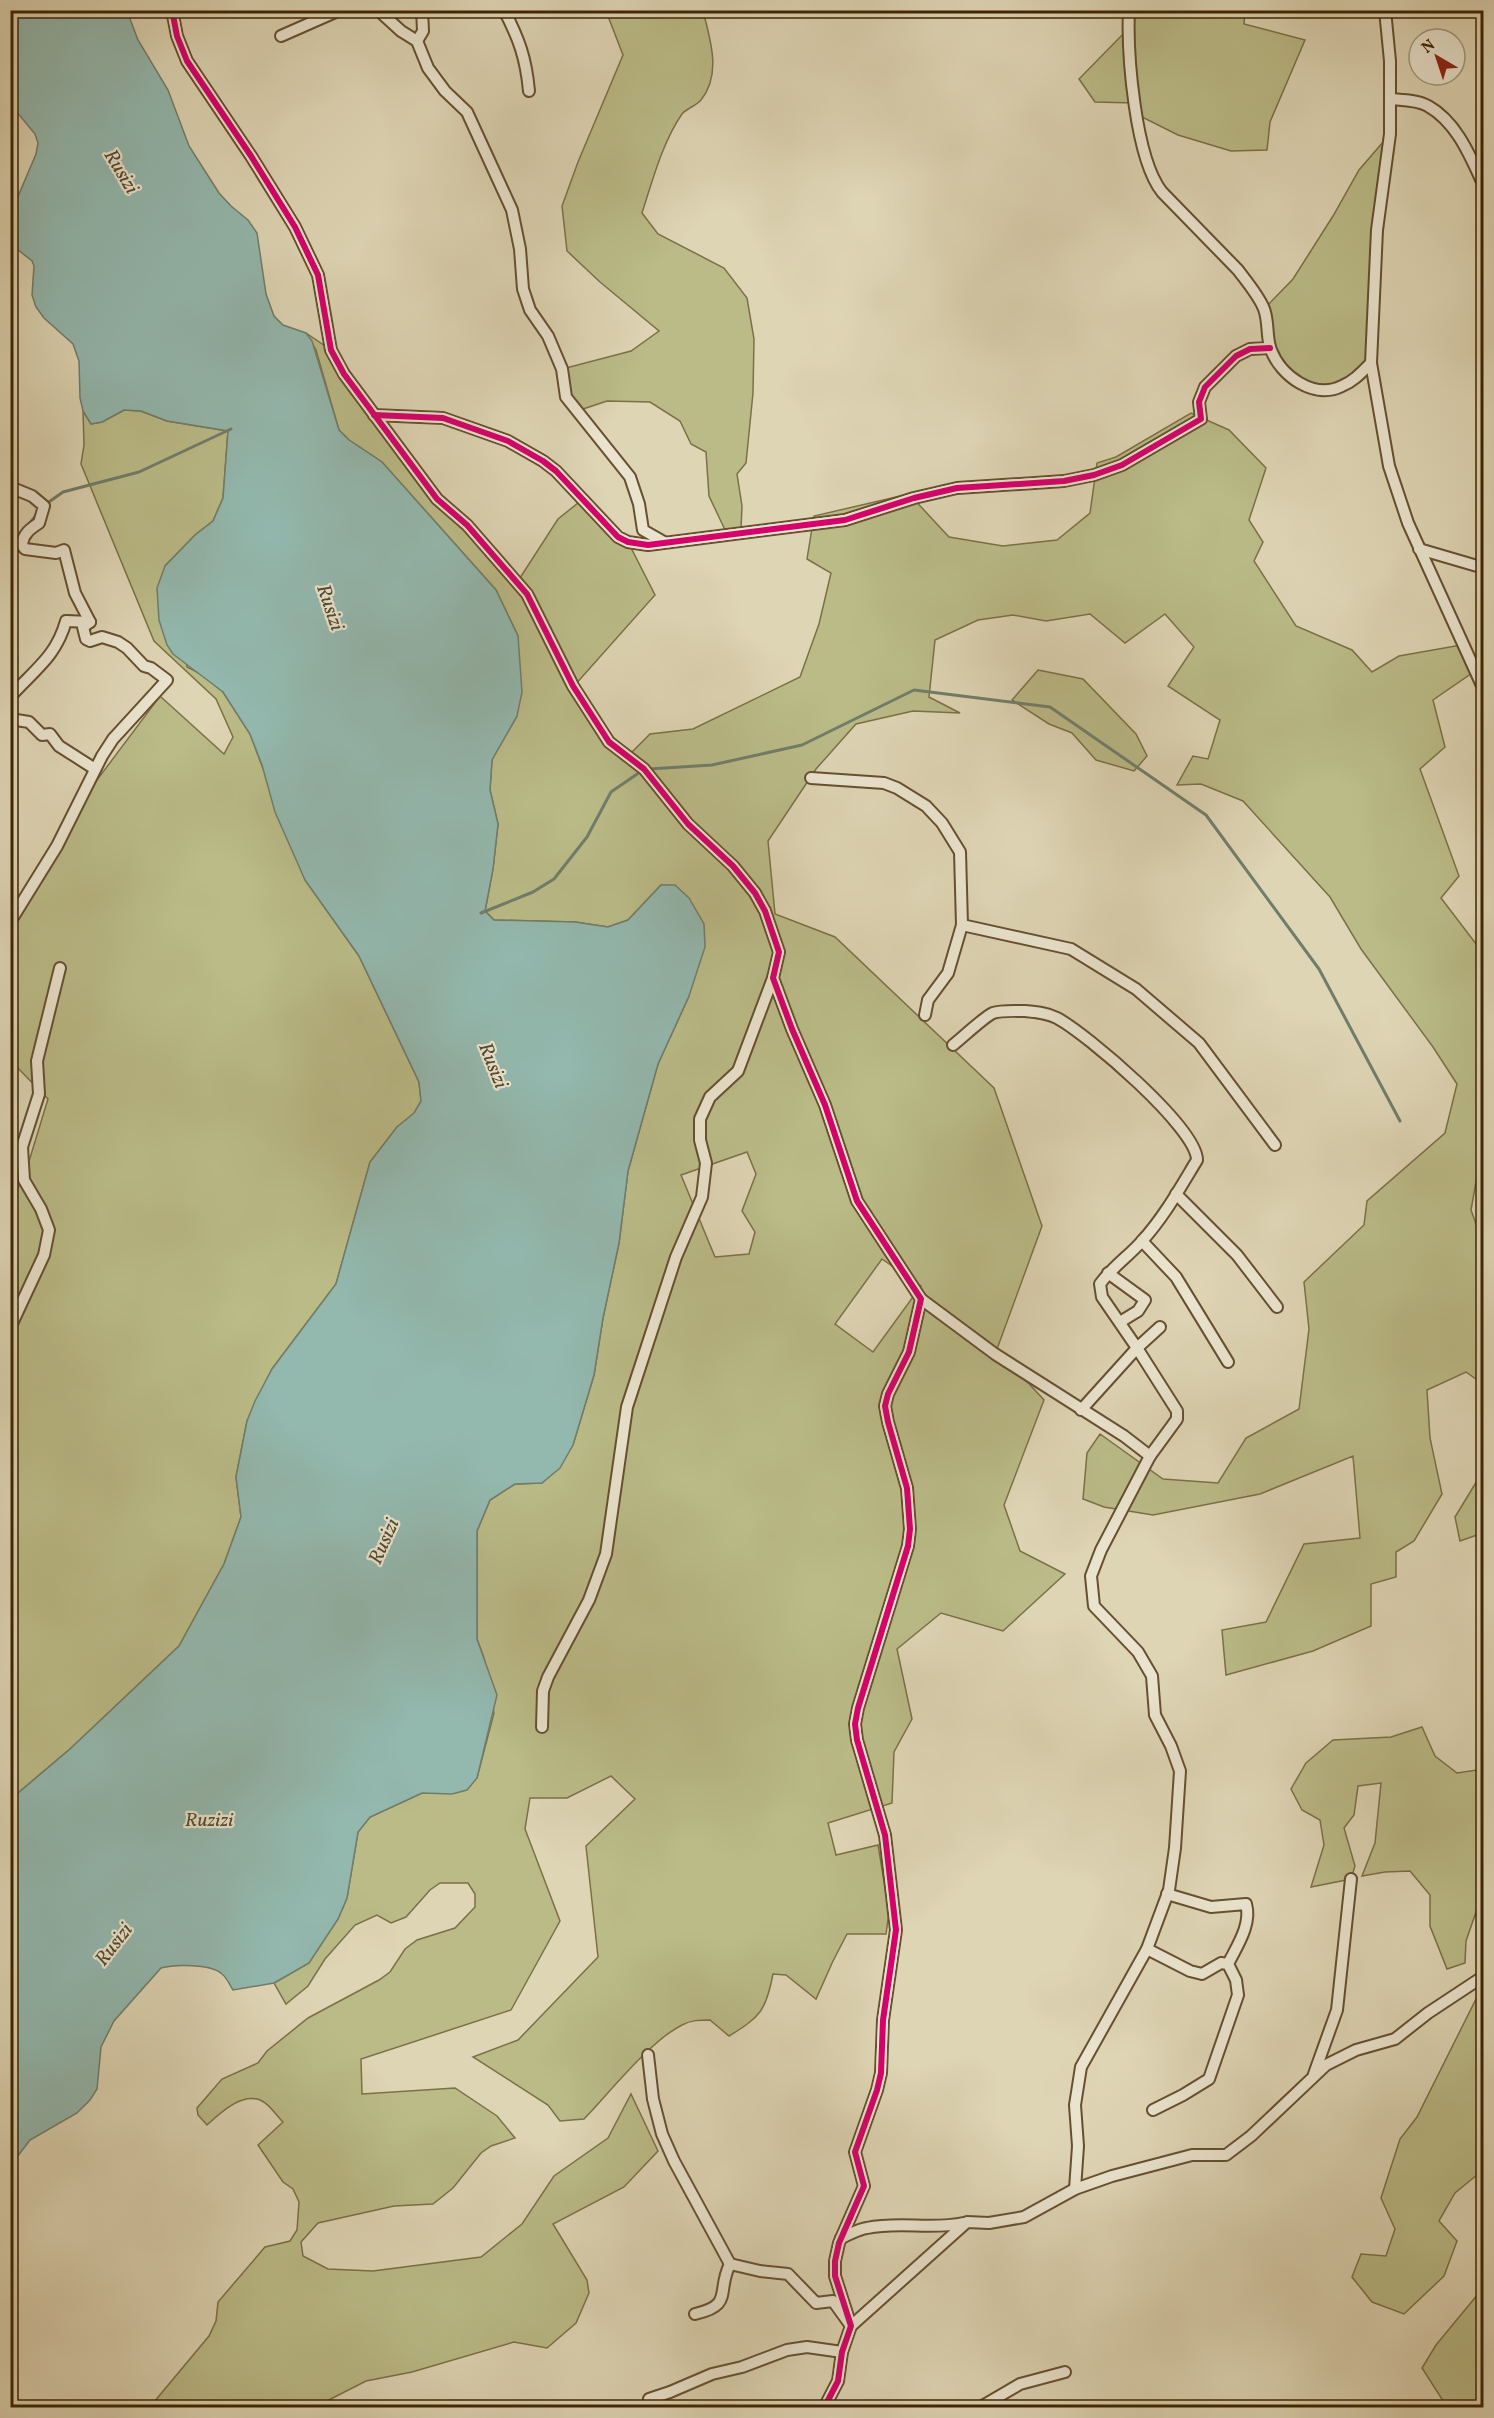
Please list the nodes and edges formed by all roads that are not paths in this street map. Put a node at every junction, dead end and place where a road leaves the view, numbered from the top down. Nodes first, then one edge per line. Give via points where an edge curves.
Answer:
1 (172, 10) edge
2 (340, 10) edge
3 (378, 10) edge
4 (422, 10) edge
5 (504, 10) edge
6 (1129, 10) edge
7 (1385, 10) edge
8 (281, 36) dead end
9 (417, 41) junction
10 (529, 90) dead end
11 (1391, 99) junction
12 (1484, 186) edge
13 (1270, 348) junction
14 (1371, 363) junction
15 (374, 415) junction
16 (10, 487) edge
17 (664, 542) junction
18 (1419, 549) junction
19 (1484, 568) edge
20 (90, 621) junction
21 (1484, 690) edge
22 (10, 697) edge
23 (10, 719) edge
24 (95, 770) junction
25 (810, 778) dead end
26 (10, 922) edge
27 (962, 925) junction
28 (60, 969) dead end
29 (773, 978) junction
30 (925, 1015) dead end
31 (953, 1045) dead end
32 (1275, 1145) dead end
33 (1176, 1194) junction
34 (1142, 1241) junction
35 (1107, 1273) junction
36 (921, 1299) junction
37 (1277, 1307) dead end
38 (1120, 1322) junction
39 (1160, 1327) dead end
40 (10, 1328) edge
41 (1137, 1348) junction
42 (1228, 1362) dead end
43 (1082, 1410) junction
44 (1150, 1456) junction
45 (542, 1727) dead end
46 (1351, 1879) dead end
47 (1167, 1894) junction
48 (1146, 1949) junction
49 (1228, 1964) junction
50 (1484, 1976) edge
51 (648, 2055) dead end
52 (1313, 2078) junction
53 (1153, 2110) dead end
54 (1075, 2189) junction
55 (967, 2222) junction
56 (841, 2238) junction
57 (730, 2264) junction
58 (695, 2314) dead end
59 (851, 2326) junction
60 (842, 2352) junction
61 (1065, 2372) dead end
62 (649, 2398) dead end
63 (824, 2408) edge
64 (979, 2408) edge

1 - 15 street via 187,61 295,227 318,275 331,350
2 - 8 street
3 - 9 street
4 - 9 street via 423,31
5 - 10 street via 520,40
6 - 13 street via 1135,103 1152,177 1248,284 1264,309
7 - 11 street
9 - 17 street via 428,68 467,112 498,177 514,220 523,289 562,369 566,397 630,477 643,530
11 - 12 street via 1428,105 1449,123
11 - 14 street via 1374,268
13 - 14 street via 1289,376 1311,387 1340,388
13 - 17 street via 1250,349 1236,356 1205,387 1199,402 1201,419 1106,472 1064,481 957,488 837,521
14 - 18 street via 1389,466
15 - 17 street via 443,418 508,441 556,471 618,537 628,542
15 - 29 street via 436,499 467,525 528,594 573,686 609,741 644,769 688,824 733,866 755,893 779,952
16 - 20 street via 44,506 39,523 23,538 22,547 56,553 64,550 70,580
18 - 19 street
18 - 21 street
20 - 22 street via 66,621 55,650
20 - 24 street via 83,627 87,639 102,637 118,642 144,666 167,680 113,739
23 - 24 street via 29,722 42,735 50,734 58,746
24 - 26 street via 57,846
25 - 27 street via 884,783 926,806 960,852
27 - 30 street via 948,973 928,1000
27 - 32 street via 1071,949 1136,989 1199,1043
28 - 40 street via 37,1061 39,1094 22,1146 24,1180 49,1230 44,1255
29 - 36 street via 825,1105 857,1201
29 - 45 street via 738,1071 710,1097 700,1119 706,1163 702,1197 676,1257 627,1407 606,1554 589,1600 548,1677 543,1691
31 - 33 street via 993,1013 1041,1013 1071,1026 1132,1076 1191,1143 1197,1160
33 - 34 street
33 - 37 street via 1237,1255
34 - 35 street
34 - 42 street via 1176,1277
35 - 38 street via 1100,1284 1101,1292
35 - 38 street via 1145,1300 1138,1311
36 - 43 street via 995,1354
36 - 56 street via 909,1352 885,1406 908,1488 908,1546 855,1724 885,1835 896,1930 877,2090 855,2152 864,2186
38 - 41 street
39 - 41 street
41 - 43 street
41 - 44 street via 1178,1416
43 - 44 street
44 - 47 street via 1091,1576 1094,1606 1148,1667 1154,1687 1155,1715 1180,1771 1175,1848
46 - 52 street via 1337,2010
47 - 48 street
47 - 49 street via 1211,1906 1246,1904 1244,1931
48 - 49 street via 1202,1974 1221,1963
48 - 54 street via 1081,2067 1075,2105
49 - 53 street via 1238,1995 1209,2079
50 - 52 street via 1395,2039 1356,2050 1326,2065
51 - 57 street via 652,2099 662,2134
52 - 54 street via 1226,2156 1192,2155
54 - 55 street via 1024,2217
55 - 56 street via 944,2228 866,2228
55 - 59 street
56 - 59 street via 835,2276
57 - 58 street via 721,2301 712,2310
57 - 59 street via 788,2274 816,2302 833,2301
59 - 60 street
60 - 62 street via 807,2347 787,2350
60 - 63 street via 838,2381
61 - 64 street via 1020,2384

